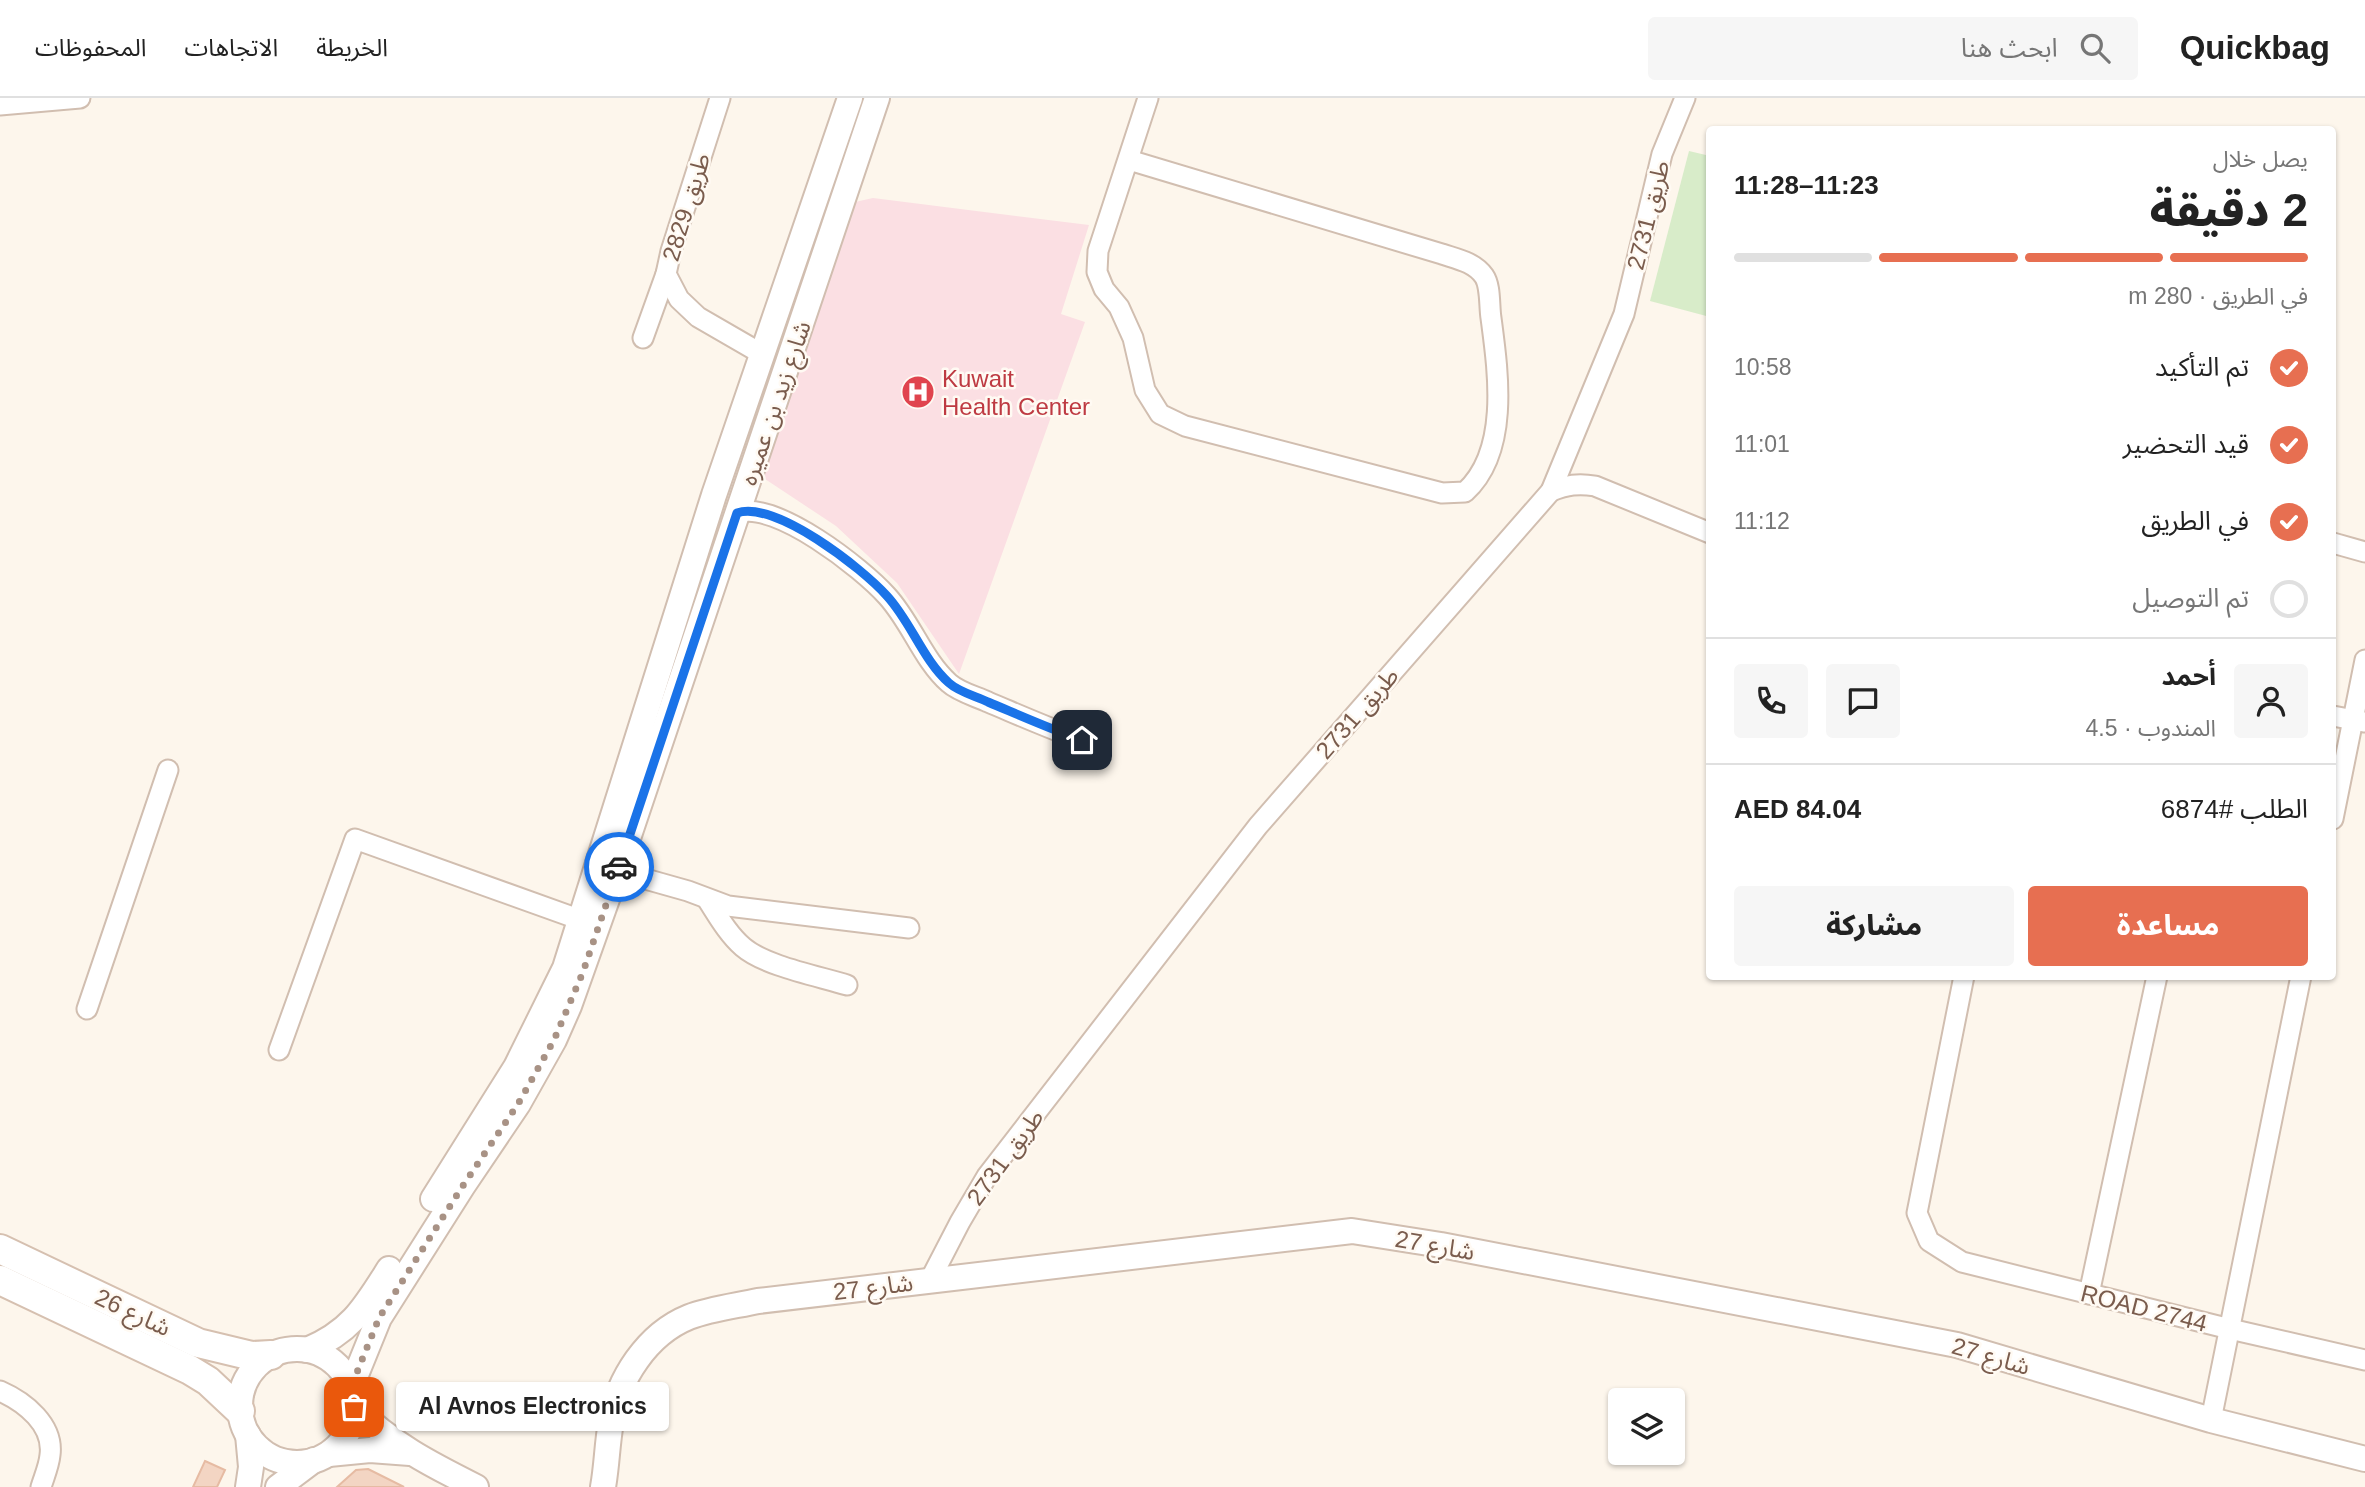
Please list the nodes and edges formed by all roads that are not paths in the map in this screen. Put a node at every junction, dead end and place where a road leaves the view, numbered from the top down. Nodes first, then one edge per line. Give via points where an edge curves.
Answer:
1 (80, 98) edge
2 (720, 98) edge
3 (850, 98) edge
4 (877, 98) edge
5 (1147, 98) edge
6 (1685, 98) edge
7 (45, 100) edge
8 (0, 105) edge
9 (1129, 160) junction
10 (812, 212) junction
11 (666, 274) junction
12 (810, 301) junction
13 (643, 338) dead end
14 (762, 354) junction
15 (1551, 491) junction
16 (714, 495) junction
17 (741, 502) junction
18 (1706, 531) edge
19 (2336, 544) edge
20 (2365, 552) edge
21 (2365, 660) edge
22 (2336, 717) edge
23 (2359, 721) edge
24 (1082, 740) dead end
25 (167, 770) dead end
26 (2336, 809) edge
27 (617, 871) junction
28 (706, 899) junction
29 (581, 920) junction
30 (909, 928) dead end
31 (1963, 980) edge
32 (2156, 980) edge
33 (2300, 980) edge
34 (847, 985) dead end
35 (87, 1009) dead end
36 (279, 1050) dead end
37 (0, 1249) edge
38 (0, 1280) edge
39 (930, 1280) junction
40 (2089, 1294) junction
41 (2230, 1329) junction
42 (307, 1350) junction
43 (271, 1355) junction
44 (2365, 1360) edge
45 (0, 1391) edge
46 (353, 1397) junction
47 (2211, 1420) junction
48 (244, 1423) junction
49 (411, 1454) junction
50 (321, 1457) junction
51 (2365, 1460) edge
52 (41, 1487) edge
53 (248, 1487) edge
54 (278, 1487) edge
55 (476, 1487) edge
56 (603, 1487) edge

1 - 7 street
2 - 11 street, طريق 2829
3 - 10 street, شارع زيد بن عميره
4 - 12 street, شارع زيد بن عميره
5 - 9 street
6 - 15 street, طريق 2731 via 1662,154 1623,314
7 - 8 street
9 - 9 street via 1098,251 1097,272 1119,307 1145,390 1160,414 1185,426 1442,493 1465,492 1472,485 1486,460 1498,414 1498,370 1486,280 1477,268
10 - 12 street via 813,227 799,277
10 - 14 street, شارع زيد بن عميره
11 - 13 street
11 - 14 street, طريق 2829 via 678,299 698,317
12 - 17 street, شارع زيد بن عميره
14 - 16 street, شارع زيد بن عميره
15 - 18 street via 1568,484 1595,486
15 - 39 street, طريق 2731 via 1258,826 987,1175
16 - 17 street via 726,489
16 - 29 street, شارع زيد بن عميره
17 - 24 street via 819,540 848,561 888,596 950,684
17 - 27 street, شارع زيد بن عميره
19 - 20 street
21 - 23 street
22 - 23 street
23 - 26 street
25 - 35 street
27 - 28 street
27 - 46 street, شارع زيد بن عميره via 554,1040 518,1104 391,1297 368,1340
28 - 30 street via 728,906
28 - 34 street via 728,932 758,958
29 - 36 street via 355,839
29 - 42 street, شارع زيد بن عميره via 560,979 516,1067 387,1273 354,1321
31 - 40 street, ROAD 2744 via 1917,1213 1929,1241 1962,1262
32 - 40 street
33 - 41 street
37 - 43 main road, شارع 26 via 198,1343 252,1356
38 - 48 main road, شارع 26 via 190,1370 208,1381
39 - 47 street, شارع 27 via 1352,1231 1957,1345
39 - 56 street, شارع 27 via 758,1301 688,1317 655,1338 622,1386 611,1422
40 - 41 street, ROAD 2744
41 - 44 street, ROAD 2744
41 - 47 street
42 - 43 street
42 - 46 street via 338,1367
43 - 48 street via 247,1378 241,1394
45 - 52 street via 43,1421 51,1453
46 - 49 street via 381,1432
46 - 50 street via 350,1426 342,1441
47 - 51 street, شارع 27
48 - 50 street via 257,1447 269,1456 299,1463
48 - 53 street via 251,1467
49 - 50 street via 370,1450
49 - 55 street
50 - 54 street

